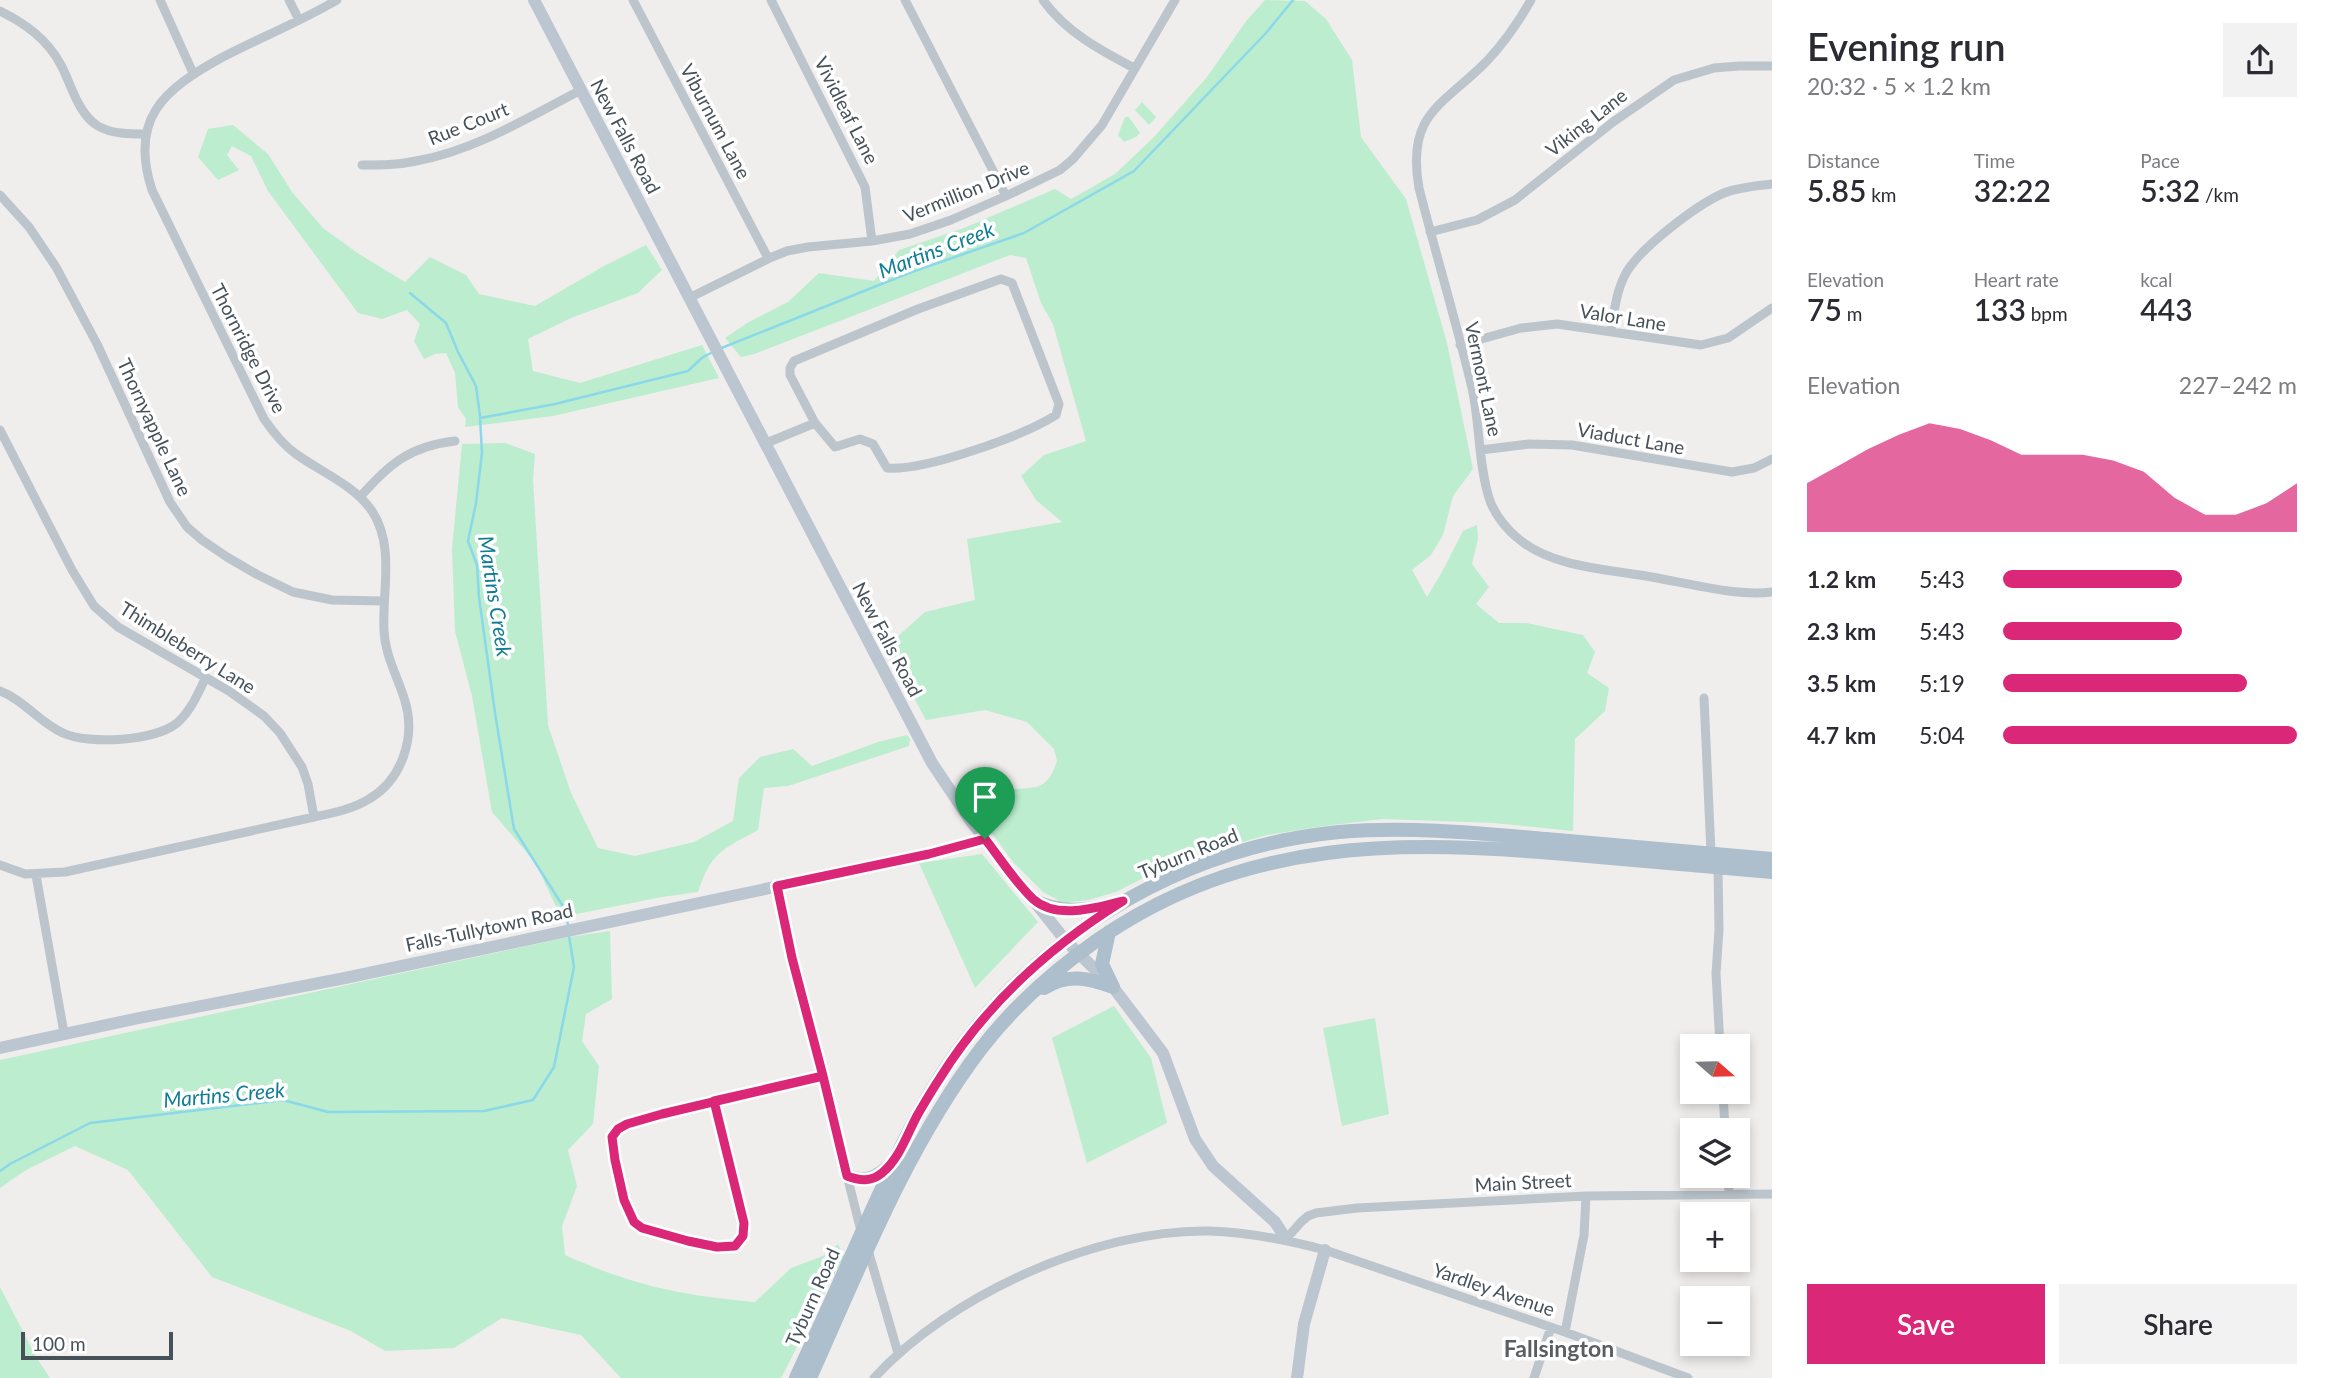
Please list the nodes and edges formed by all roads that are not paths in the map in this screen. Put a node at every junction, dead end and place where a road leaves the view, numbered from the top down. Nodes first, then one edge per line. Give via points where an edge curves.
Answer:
1 (160, 0) edge
2 (289, 0) edge
3 (337, 0) edge
4 (534, 0) edge
5 (633, 0) edge
6 (771, 0) edge
7 (905, 0) edge
8 (1043, 0) edge
9 (1175, 0) edge
10 (1531, 0) edge
11 (0, 11) edge
12 (299, 20) junction
13 (1772, 66) edge
14 (1135, 68) junction
15 (193, 73) junction
16 (581, 90) junction
17 (146, 134) junction
18 (362, 165) dead end
19 (1772, 184) edge
20 (0, 195) edge
21 (1006, 196) junction
22 (1430, 232) junction
23 (872, 241) junction
24 (768, 258) junction
25 (689, 298) junction
26 (1772, 309) edge
27 (1611, 332) junction
28 (1460, 345) junction
29 (815, 423) junction
30 (0, 430) edge
31 (455, 441) dead end
32 (764, 444) junction
33 (1481, 450) junction
34 (1772, 459) edge
35 (360, 497) junction
36 (1772, 592) edge
37 (383, 601) junction
38 (206, 677) junction
39 (0, 691) edge
40 (1704, 698) dead end
41 (314, 817) junction
42 (985, 839) junction
43 (1711, 853) junction
44 (1772, 859) edge
45 (0, 865) edge
46 (1718, 867) junction
47 (1772, 872) edge
48 (36, 875) junction
49 (777, 886) junction
50 (1035, 901) junction
51 (1123, 901) junction
52 (1109, 932) junction
53 (1065, 940) junction
54 (1078, 954) junction
55 (1113, 987) junction
56 (1022, 1002) junction
57 (64, 1033) junction
58 (1719, 1034) edge
59 (0, 1048) edge
60 (823, 1076) junction
61 (714, 1101) junction
62 (894, 1162) junction
63 (847, 1176) junction
64 (1729, 1188) edge
65 (1729, 1193) junction
66 (1772, 1194) edge
67 (1586, 1196) junction
68 (862, 1234) junction
69 (1286, 1240) junction
70 (868, 1250) junction
71 (1325, 1250) junction
72 (1551, 1327) junction
73 (1565, 1332) junction
74 (898, 1353) junction
75 (796, 1378) edge
76 (810, 1378) edge
77 (874, 1378) edge
78 (1297, 1378) edge
79 (1534, 1378) edge
80 (1688, 1378) edge

1 - 15 street
2 - 12 street
3 - 12 street, Thornridge Drive
4 - 16 street, New Falls Road
5 - 24 street, Viburnum Lane
6 - 23 street, Vividleaf Lane via 866,187
7 - 21 street
8 - 14 street via 1075,34
9 - 14 street, Vermillion Drive
10 - 22 street, Vermont Lane via 1504,41 1445,97 1421,131 1416,172
11 - 17 street via 42,38 94,123 108,130
12 - 15 street, Thornridge Drive
13 - 22 street, Viking Lane via 1714,68 1674,80 1515,200 1478,220
14 - 21 street, Vermillion Drive via 1102,125 1073,159
15 - 17 street, Thornridge Drive via 168,92
16 - 18 street, Rue Court via 443,155
16 - 25 street, New Falls Road
17 - 35 street, Thornridge Drive via 145,161 152,190 254,404 286,447
19 - 27 street via 1716,197 1646,250 1621,284
20 - 37 street, Thornyapple Lane via 56,267 170,502 187,527 227,557 293,592 331,600
21 - 23 street, Vermillion Drive via 921,230
22 - 28 street, Vermont Lane
23 - 24 street, Vermillion Drive via 808,247
24 - 25 street, Vermillion Drive
25 - 32 street, New Falls Road
26 - 27 street, Valor Lane via 1728,338 1702,345
27 - 28 street, Valor Lane via 1540,325
28 - 33 street, Vermont Lane
29 - 29 street via 835,447 860,439 873,444 887,468 898,469 1014,437 1056,415 1059,404 1012,284 1001,279 794,361 790,375
29 - 32 street
30 - 38 street, Thimbleberry Lane via 94,606 118,627
31 - 35 street via 406,454
32 - 42 street, New Falls Road via 932,763
33 - 34 street, Viaduct Lane via 1572,445 1732,471
33 - 36 street, Vermont Lane via 1493,508 1511,532 1533,549 1592,567 1750,593
35 - 37 street, Thornridge Drive via 384,538
37 - 41 street, Thornridge Drive via 385,649 407,709 404,754 393,777 378,793 347,809
38 - 39 street via 186,713 171,727 111,741 62,733
38 - 41 street, Thimbleberry Lane via 251,706 280,733 302,767
40 - 43 street
41 - 48 street, Thornridge Drive
42 - 49 street, Falls-Tullytown Road
42 - 50 street, New Falls Road
43 - 44 main road, Tyburn Road
43 - 51 main road, Tyburn Road via 1443,831 1353,831 1247,849
45 - 48 street, Thornridge Drive
46 - 47 main road, Tyburn Road
46 - 52 main road, Tyburn Road via 1457,846 1331,851 1215,878
46 - 58 street
48 - 57 street
49 - 57 street, Falls-Tullytown Road
49 - 60 street
50 - 51 main road via 1075,911
50 - 53 street, New Falls Road
51 - 53 main road, Tyburn Road
52 - 54 main road, Tyburn Road
52 - 55 main road via 1102,964
53 - 54 street, New Falls Road
53 - 62 main road, Tyburn Road via 1028,971 956,1053
54 - 55 street, New Falls Road
54 - 56 main road, Tyburn Road
55 - 56 main road via 1072,977
55 - 69 street, New Falls Road via 1163,1052 1195,1139 1213,1166 1275,1222
56 - 70 main road, Tyburn Road via 955,1087
57 - 59 street, Falls-Tullytown Road
60 - 61 street
60 - 63 street
61 - 61 street via 744,1223 741,1242 730,1248 642,1228 624,1200 612,1137 618,1129
62 - 63 main road via 868,1180
62 - 68 main road, Tyburn Road
63 - 68 street
64 - 65 street
65 - 66 street, Main Street
65 - 67 street, Main Street
67 - 69 street, Main Street via 1316,1213
67 - 73 street via 1584,1235
68 - 75 main road, Tyburn Road
69 - 71 street, Yardley Avenue
69 - 74 street, Yardley Avenue via 1207,1231 1108,1244 1001,1285 945,1316
70 - 74 street
70 - 76 main road, Tyburn Road
71 - 72 street, Yardley Avenue
71 - 78 street via 1304,1324
72 - 73 street, Yardley Avenue
72 - 79 street
73 - 80 street, Yardley Avenue
74 - 77 street, Yardley Avenue

